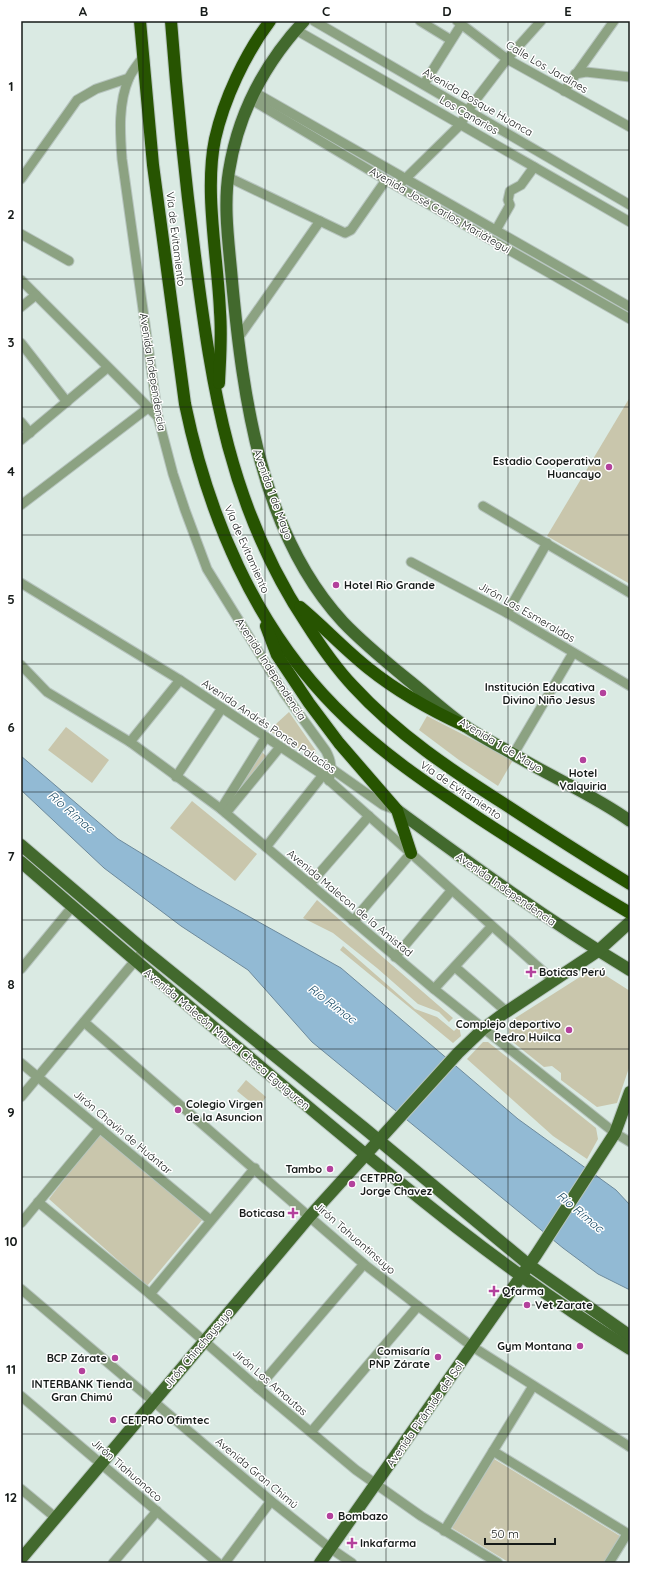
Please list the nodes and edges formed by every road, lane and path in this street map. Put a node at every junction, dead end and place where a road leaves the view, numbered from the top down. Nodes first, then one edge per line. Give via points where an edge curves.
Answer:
1 (171, 21) edge
2 (270, 21) edge
3 (314, 21) edge
4 (420, 21) edge
5 (541, 21) edge
6 (614, 21) edge
7 (140, 23) edge
8 (459, 23) edge
9 (300, 25) edge
10 (452, 40) junction
11 (143, 57) junction
12 (507, 59) junction
13 (575, 74) junction
14 (630, 77) edge
15 (129, 78) junction
16 (424, 84) junction
17 (564, 91) junction
18 (252, 95) junction
19 (468, 110) junction
20 (461, 124) junction
21 (630, 127) edge
22 (558, 163) junction
23 (534, 167) junction
24 (550, 175) junction
25 (21, 177) edge
26 (228, 177) junction
27 (405, 178) junction
28 (386, 180) junction
29 (399, 187) junction
30 (630, 205) edge
31 (320, 221) junction
32 (630, 222) edge
33 (496, 230) junction
34 (21, 234) edge
35 (69, 261) dead end
36 (21, 280) edge
37 (36, 295) junction
38 (21, 307) edge
39 (630, 307) edge
40 (630, 319) edge
41 (239, 337) junction
42 (21, 343) edge
43 (107, 368) junction
44 (66, 402) junction
45 (148, 408) junction
46 (219, 412) junction
47 (158, 417) junction
48 (21, 422) edge
49 (30, 433) junction
50 (21, 440) edge
51 (21, 505) edge
52 (483, 506) dead end
53 (547, 543) junction
54 (411, 562) dead end
55 (21, 583) edge
56 (630, 593) edge
57 (289, 598) junction
58 (260, 608) junction
59 (506, 613) junction
60 (574, 653) junction
61 (21, 665) edge
62 (180, 680) junction
63 (630, 686) edge
64 (222, 708) junction
65 (465, 726) junction
66 (266, 737) junction
67 (130, 742) junction
68 (280, 747) junction
69 (513, 755) junction
70 (332, 769) junction
71 (176, 777) junction
72 (326, 778) junction
73 (398, 810) junction
74 (224, 811) junction
75 (369, 816) junction
76 (627, 818) edge
77 (21, 845) edge
78 (266, 847) junction
79 (411, 853) junction
80 (21, 862) edge
81 (310, 884) junction
82 (630, 884) edge
83 (451, 891) junction
84 (72, 907) junction
85 (630, 913) edge
86 (353, 921) junction
87 (630, 922) edge
88 (492, 927) junction
89 (144, 950) junction
90 (598, 951) junction
91 (395, 957) junction
92 (134, 961) junction
93 (455, 967) junction
94 (21, 969) edge
95 (630, 970) edge
96 (554, 981) junction
97 (434, 990) junction
98 (507, 1012) junction
99 (84, 1022) junction
100 (483, 1029) junction
101 (21, 1063) edge
102 (38, 1077) junction
103 (630, 1092) edge
104 (21, 1097) edge
105 (100, 1128) junction
106 (615, 1133) junction
107 (382, 1136) junction
108 (630, 1142) edge
109 (365, 1154) junction
110 (255, 1168) junction
111 (38, 1202) junction
112 (310, 1216) junction
113 (210, 1220) junction
114 (21, 1223) edge
115 (364, 1264) junction
116 (529, 1265) junction
117 (521, 1277) junction
118 (21, 1289) edge
119 (150, 1294) junction
120 (418, 1306) junction
121 (630, 1336) edge
122 (204, 1340) junction
123 (473, 1347) junction
124 (630, 1349) edge
125 (533, 1386) junction
126 (258, 1388) junction
127 (21, 1396) edge
128 (154, 1401) junction
129 (311, 1432) junction
130 (630, 1447) edge
131 (493, 1451) junction
132 (102, 1464) junction
133 (376, 1484) junction
134 (21, 1489) edge
135 (270, 1501) junction
136 (157, 1511) junction
137 (56, 1518) junction
138 (444, 1531) junction
139 (629, 1534) edge
140 (330, 1548) junction
141 (21, 1559) edge
142 (113, 1563) edge
143 (218, 1563) edge
144 (225, 1563) edge
145 (320, 1563) edge
146 (352, 1563) edge
147 (498, 1563) edge
148 (609, 1563) edge

1 - 46 highway, Vía de Evitamiento via 182,159 203,318
2 - 46 highway via 249,53 222,113 215,140 212,187 220,314
3 - 16 street, Avenida Bosque Huanca
4 - 10 street
5 - 12 street
6 - 13 street
7 - 11 highway, Vía de Evitamiento
8 - 10 street
8 - 12 street, Calle Los Jardines
9 - 18 main road, Avenida 1 de Mayo via 274,58
9 - 20 street, Los Canarios
10 - 16 street
11 - 15 street, Avenida Independencia
11 - 58 highway, Vía de Evitamiento via 153,165 186,410 193,443 222,531
12 - 17 street, Calle Los Jardines
12 - 19 street
13 - 14 street via 586,72
13 - 17 street
15 - 25 street via 96,89 77,100
15 - 47 street, Avenida Independencia via 120,118 122,159
16 - 19 street, Avenida Bosque Huanca
17 - 21 street, Calle Los Jardines
18 - 26 main road, Avenida 1 de Mayo
18 - 27 street, Avenida José Carlos Mariátegui
18 - 28 street, Avenida José Carlos Mariátegui
19 - 20 street
19 - 22 street, Avenida Bosque Huanca
20 - 23 street, Los Canarios
20 - 27 street
22 - 24 street
22 - 30 street, Avenida Bosque Huanca
23 - 24 street, Los Canarios
23 - 33 street via 521,185 510,191 510,205
24 - 32 street, Los Canarios
26 - 31 street
26 - 41 main road, Avenida 1 de Mayo via 229,246
27 - 29 street
27 - 33 street, Avenida José Carlos Mariátegui
28 - 29 street, Avenida José Carlos Mariátegui
28 - 31 street via 348,232
29 - 40 street, Avenida José Carlos Mariátegui
31 - 41 street
33 - 39 street, Avenida José Carlos Mariátegui
34 - 35 street
36 - 37 street
37 - 38 street
37 - 43 street
41 - 65 main road, Avenida 1 de Mayo via 255,442 268,486 290,542 313,585 344,623 374,651
42 - 44 street
43 - 44 street
43 - 45 street
44 - 49 street
45 - 47 street
45 - 51 street
46 - 57 highway, Vía de Evitamiento via 252,523
47 - 70 street, Avenida Independencia via 173,474 207,569 284,692 326,751 331,759
48 - 49 street
49 - 50 street
52 - 53 street
53 - 56 street
53 - 59 street
54 - 59 street, Jirón Las Esmeraldas
55 - 62 street, Avenida Andrés Ponce Palacios
57 - 65 highway via 391,685 430,709
57 - 82 highway, Vía de Evitamiento via 336,666 389,722 466,780
58 - 73 highway via 277,655 294,682 339,743
58 - 85 highway, Vía de Evitamiento via 303,670 334,706 372,743 439,792
59 - 60 street, Jirón Las Esmeraldas
60 - 63 street, Jirón Las Esmeraldas
60 - 69 street
61 - 67 street, Avenida Malecon de la Amistad via 47,692
62 - 64 street, Avenida Andrés Ponce Palacios
62 - 67 street
64 - 66 street, Avenida Andrés Ponce Palacios
64 - 71 street
65 - 69 main road, Avenida 1 de Mayo
66 - 68 street, Avenida Andrés Ponce Palacios
66 - 74 street
67 - 71 street, Avenida Malecon de la Amistad
68 - 72 street, Avenida Andrés Ponce Palacios
68 - 74 street
69 - 76 main road, Avenida 1 de Mayo
70 - 72 street
70 - 73 street, Avenida Independencia via 383,805
71 - 74 street, Avenida Malecon de la Amistad
72 - 75 street, Avenida Andrés Ponce Palacios
72 - 78 street
73 - 79 highway
73 - 90 main road, Avenida Independencia via 476,869
74 - 78 street, Avenida Malecon de la Amistad
75 - 79 street, Avenida Andrés Ponce Palacios
75 - 81 street
77 - 89 main road, Avenida Malecón Miguel Checa Eguiguren
78 - 81 street, Avenida Malecon de la Amistad
79 - 83 street, Avenida Andrés Ponce Palacios
79 - 86 street
80 - 84 main road, Avenida Malecón Miguel Checa Eguiguren
81 - 86 street, Avenida Malecon de la Amistad
83 - 88 street, Avenida Andrés Ponce Palacios
83 - 91 street
84 - 92 main road, Avenida Malecón Miguel Checa Eguiguren
84 - 94 street
86 - 91 street, Avenida Malecon de la Amistad
87 - 90 main road
88 - 93 street
88 - 96 street, Avenida Andrés Ponce Palacios
89 - 92 street
89 - 107 main road, Avenida Malecón Miguel Checa Eguiguren
90 - 95 main road
90 - 96 main road
91 - 97 street, Avenida Malecon de la Amistad
92 - 99 street
92 - 109 main road, Avenida Malecón Miguel Checa Eguiguren
93 - 97 street
93 - 98 street
96 - 98 main road
97 - 100 street, Avenida Malecon de la Amistad
98 - 100 main road
99 - 102 street
99 - 110 street, Jirón Tahuantinsuyo
100 - 106 street, Avenida Malecon de la Amistad
100 - 107 main road
101 - 102 street, Jirón Chavín de Huántar
102 - 104 street
102 - 105 street, Jirón Chavín de Huántar
103 - 106 main road
105 - 111 street
105 - 113 street, Jirón Chavín de Huántar
106 - 108 street, Avenida Malecon de la Amistad
106 - 116 main road
107 - 109 main road, Jirón Chinchaysuyo
107 - 116 main road, Avenida Malecón Miguel Checa Eguiguren
109 - 112 main road, Jirón Chinchaysuyo
109 - 117 main road, Avenida Malecón Miguel Checa Eguiguren
110 - 112 street, Jirón Tahuantinsuyo
110 - 113 street
111 - 114 street
111 - 119 street, Jirón Los Amautas
112 - 115 street, Jirón Tahuantinsuyo
112 - 122 main road, Jirón Chinchaysuyo
113 - 119 street
115 - 120 street, Jirón Tahuantinsuyo
115 - 126 street
116 - 117 main road, Avenida Pirámide del Sol
116 - 121 main road, Avenida Malecón Miguel Checa Eguiguren
117 - 123 main road, Avenida Pirámide del Sol
117 - 124 main road, Avenida Malecón Miguel Checa Eguiguren via 582,1320
118 - 128 street, Avenida Gran Chimú
119 - 122 street, Jirón Los Amautas
120 - 123 street, Jirón Tahuantinsuyo
120 - 129 street
122 - 126 street, Jirón Los Amautas
122 - 128 main road, Jirón Chinchaysuyo
123 - 125 street, Jirón Tahuantinsuyo
123 - 133 main road, Avenida Pirámide del Sol
125 - 130 street, Jirón Tahuantinsuyo
125 - 131 street
126 - 129 street, Jirón Los Amautas
127 - 132 street, Jirón Tiahuanaco
128 - 132 main road, Jirón Chinchaysuyo
128 - 135 street, Avenida Gran Chimú
129 - 133 street, Jirón Los Amautas
131 - 138 street
131 - 139 street
132 - 136 street, Jirón Tiahuanaco
132 - 137 main road, Jirón Chinchaysuyo
133 - 138 street, Jirón Los Amautas
133 - 140 main road, Avenida Pirámide del Sol
134 - 137 street
135 - 140 street, Avenida Gran Chimú
135 - 144 street
136 - 142 street
136 - 143 street, Jirón Tiahuanaco
137 - 141 main road, Jirón Chinchaysuyo
138 - 147 street, Jirón Los Amautas
139 - 148 street
140 - 145 main road, Avenida Pirámide del Sol
140 - 146 street, Avenida Gran Chimú

